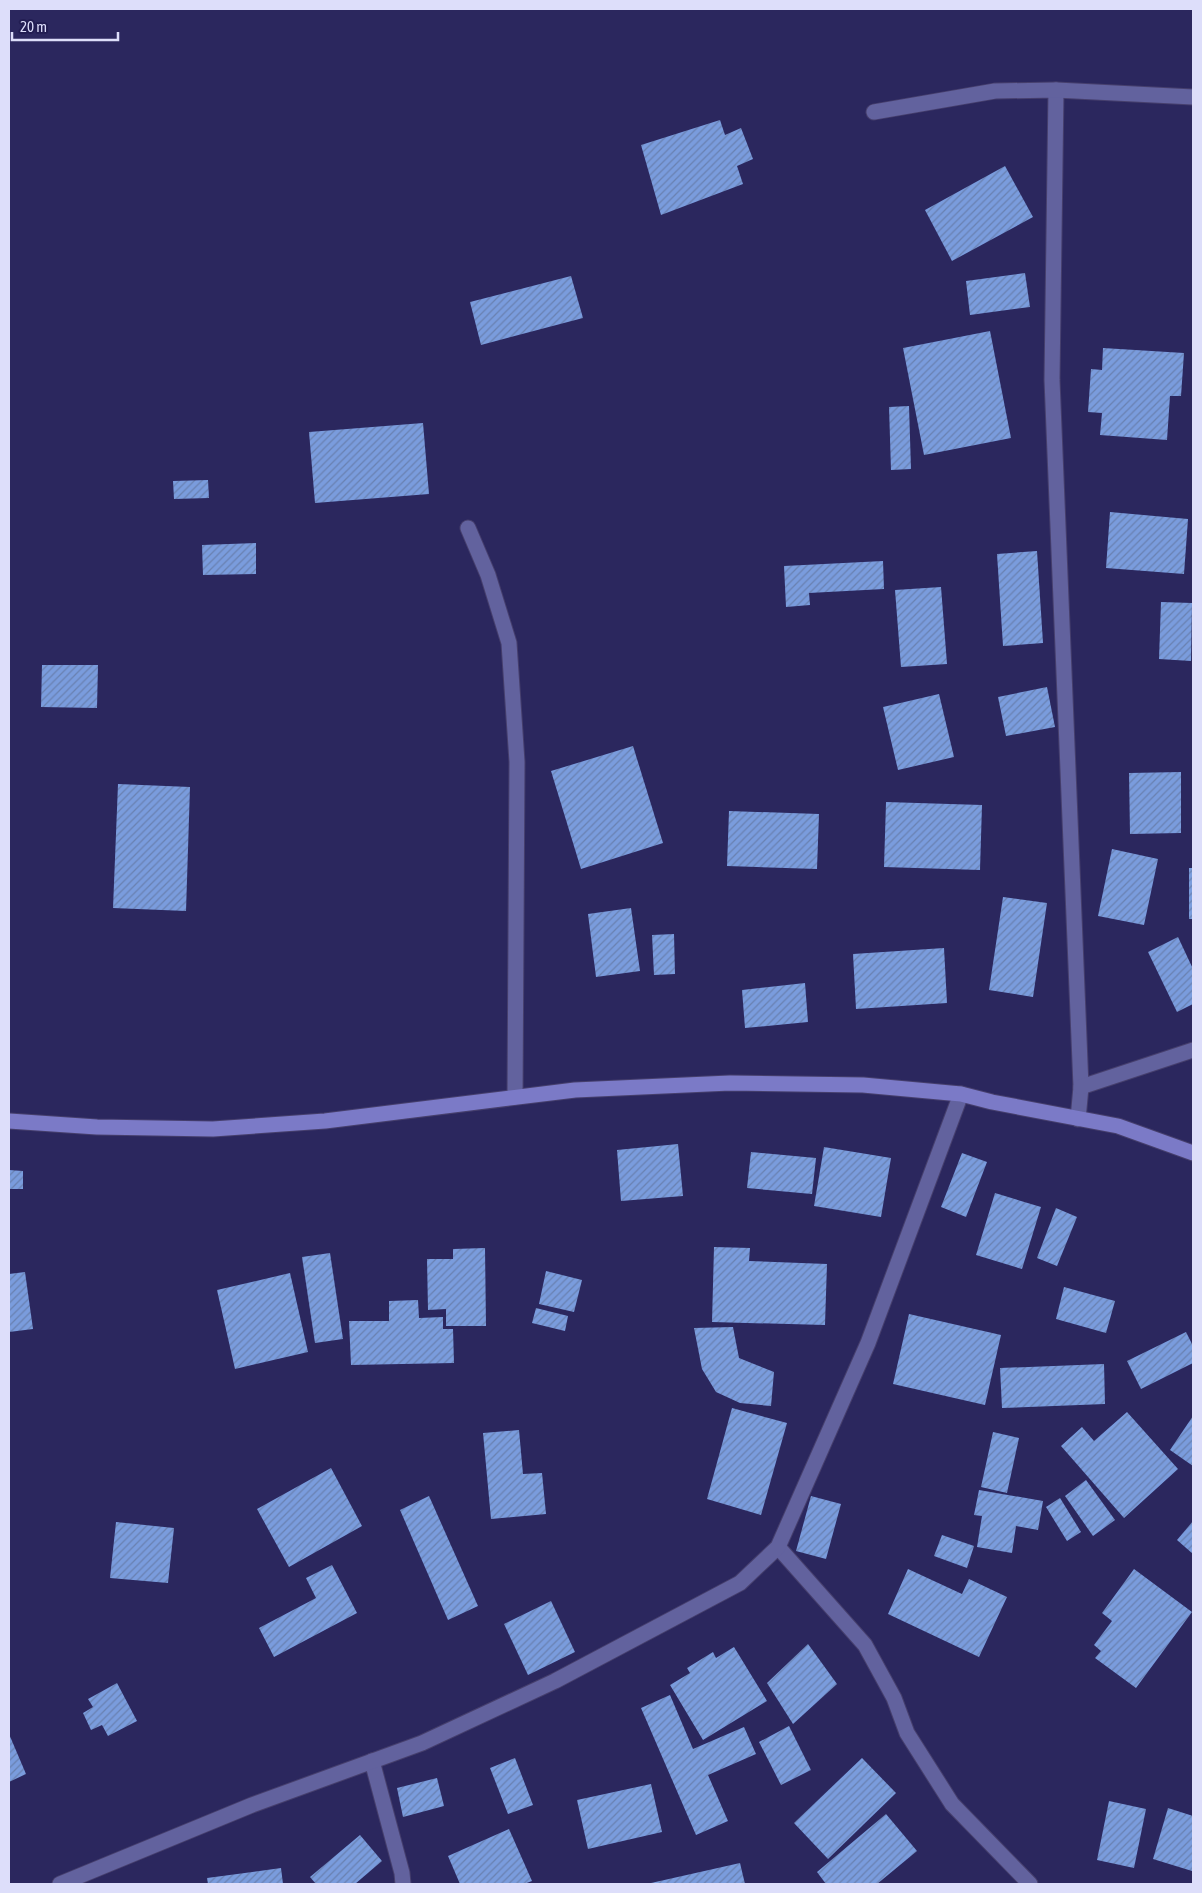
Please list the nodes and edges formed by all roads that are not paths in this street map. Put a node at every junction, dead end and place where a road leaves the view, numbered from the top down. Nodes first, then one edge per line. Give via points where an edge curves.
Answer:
1 (1056, 90) junction
2 (1193, 97) edge
3 (874, 112) dead end
4 (468, 528) dead end
5 (1193, 1050) edge
6 (1081, 1087) junction
7 (961, 1094) junction
8 (515, 1098) junction
9 (1078, 1119) junction
10 (9, 1121) edge
11 (1193, 1153) edge
12 (778, 1547) junction
13 (372, 1761) junction
14 (60, 1884) edge
15 (402, 1884) edge
16 (1030, 1884) edge

1 - 2 street
1 - 3 street via 994,90
1 - 6 street via 1052,380
4 - 8 street via 488,575 509,643 517,762
5 - 6 street
6 - 9 street
7 - 8 main road via 863,1085 730,1083 575,1090
7 - 9 main road
7 - 12 street via 868,1343
8 - 10 main road via 325,1121 213,1128 97,1127
9 - 11 main road via 1118,1126
12 - 13 street via 740,1583 555,1682
12 - 16 street via 866,1644 908,1733 952,1804
13 - 14 street via 252,1805
13 - 15 street via 402,1873

